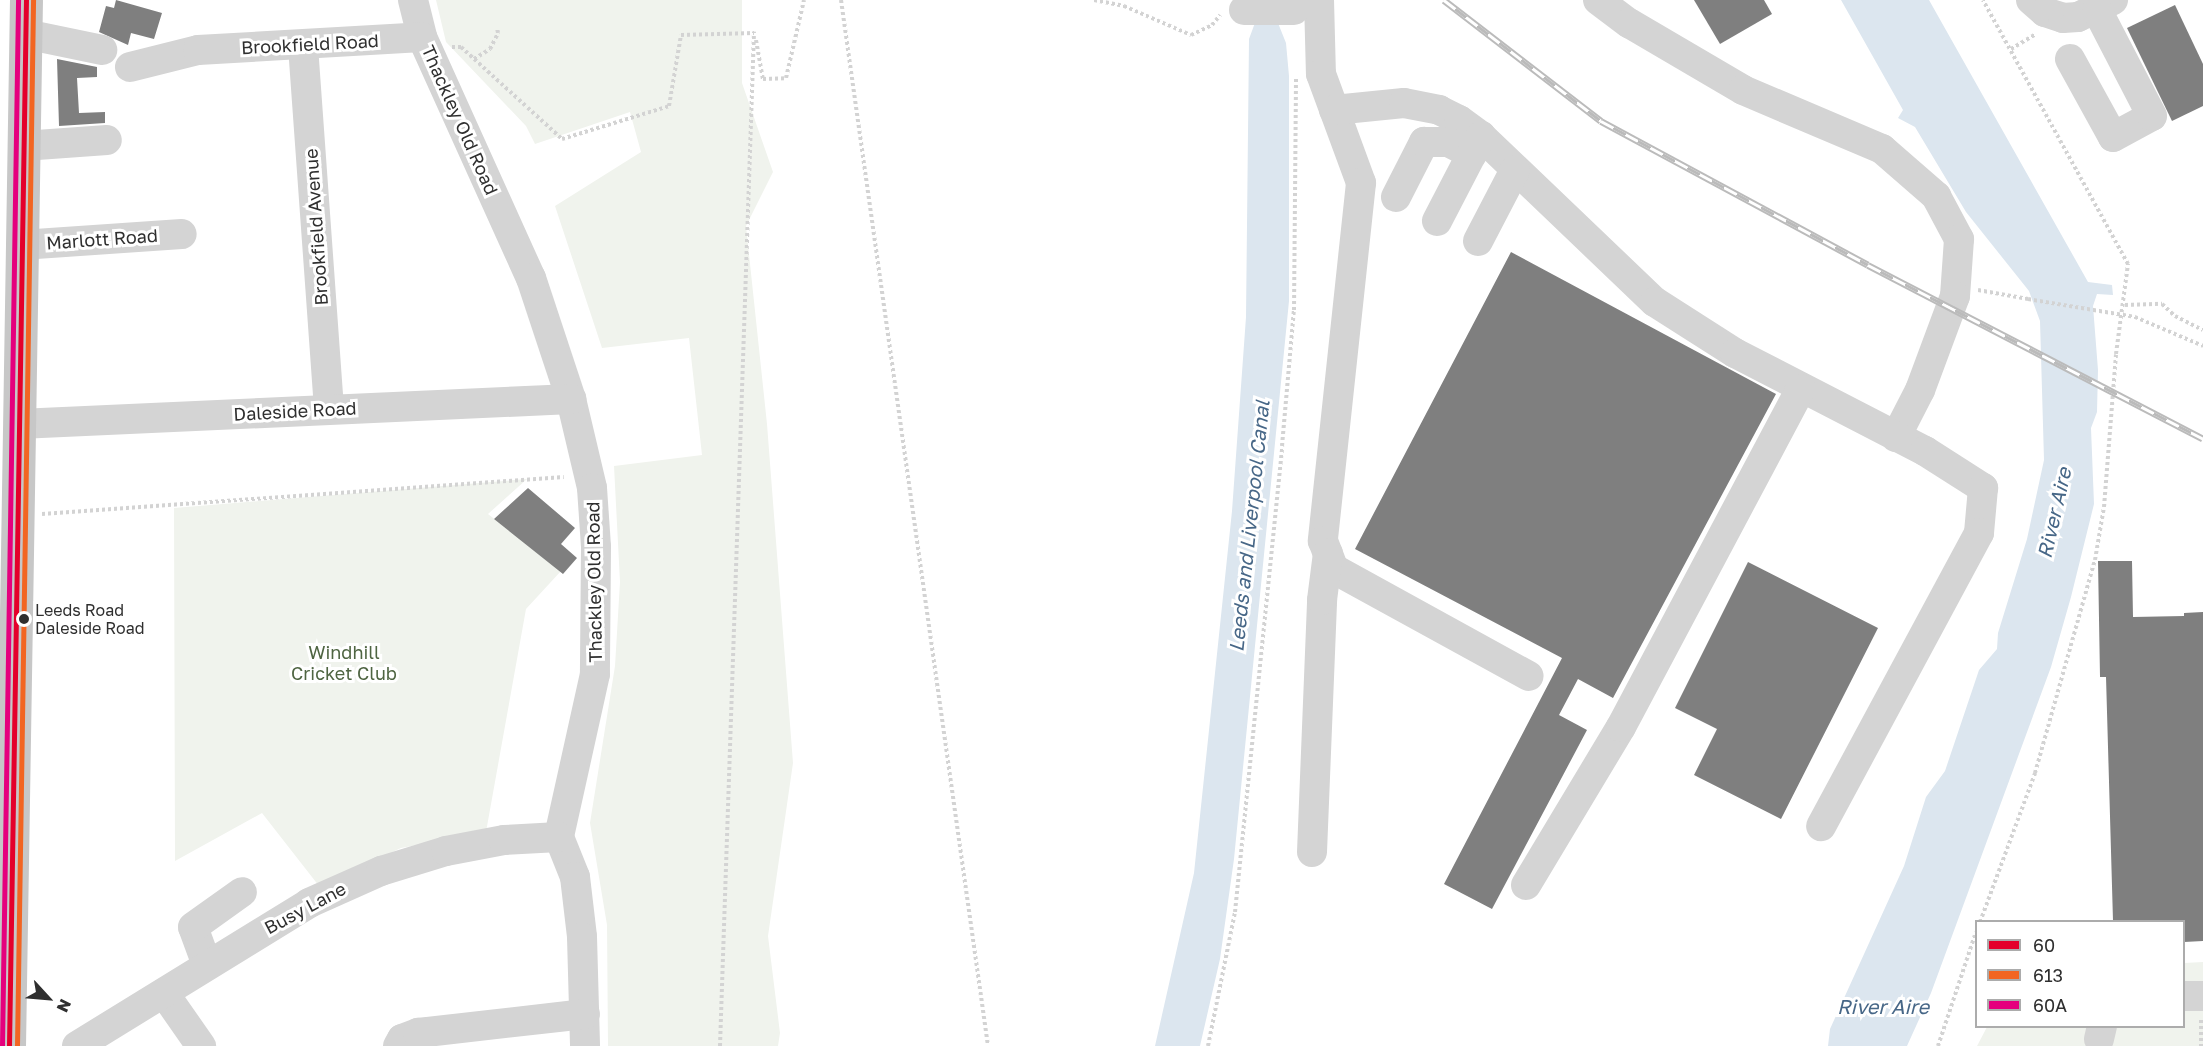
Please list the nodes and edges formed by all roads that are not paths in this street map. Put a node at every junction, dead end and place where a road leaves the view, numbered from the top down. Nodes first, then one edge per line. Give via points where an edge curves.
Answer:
1 (26, 0) edge
2 (413, 0) edge
3 (1598, 0) edge
4 (2031, 0) edge
5 (1306, 5) edge
6 (2105, 5) edge
7 (1244, 10) road end
8 (25, 34) junction
9 (425, 43) junction
10 (303, 46) junction
11 (102, 50) dead end
12 (2070, 59) dead end
13 (130, 67) dead end
14 (1334, 110) junction
15 (107, 140) dead end
16 (1477, 145) junction
17 (23, 146) junction
18 (1515, 170) junction
19 (1396, 197) dead end
20 (1437, 221) dead end
21 (182, 234) dead end
22 (1478, 241) dead end
23 (21, 245) junction
24 (1801, 388) junction
25 (571, 399) junction
26 (329, 409) junction
27 (19, 424) junction
28 (1896, 437) junction
29 (9, 477) edge
30 (1328, 553) junction
31 (1530, 676) dead end
32 (1821, 826) dead end
33 (559, 837) junction
34 (1312, 852) dead end
35 (1526, 885) dead end
36 (242, 892) dead end
37 (6, 964) edge
38 (207, 965) junction
39 (164, 993) junction
40 (2185, 996) edge
41 (2203, 996) edge
42 (585, 1014) junction
43 (9, 1046) edge
44 (77, 1046) edge
45 (201, 1046) edge
46 (398, 1046) edge
47 (585, 1046) edge

1 - 8 main road
2 - 9 street, Thackley Old Road
3 - 28 street via 1629,23 1743,90 1882,149 1936,196 1959,240 1956,286 1920,390
4 - 6 street via 2045,12 2062,18
5 - 7 street
5 - 14 street
6 - 12 street via 2152,116 2113,137
8 - 11 street
8 - 17 main road
9 - 10 street, Brookfield Road
9 - 25 street, Thackley Old Road via 531,278
10 - 13 street, Brookfield Road via 198,50
10 - 26 street, Brookfield Avenue
14 - 16 street via 1386,103 1422,106 1459,120
14 - 30 street via 1361,183 1323,541
15 - 17 street
16 - 18 street
16 - 19 street via 1424,142
16 - 20 street
17 - 23 main road
18 - 22 street
18 - 24 street via 1655,302 1735,353
21 - 23 street, Marlott Road
23 - 27 main road
24 - 28 street
24 - 35 street via 1621,727
25 - 26 street, Daleside Road
25 - 33 street, Thackley Old Road via 589,475 596,547 595,674
26 - 27 street, Daleside Road
27 - 29 main road
28 - 32 street via 1983,488 1978,533
29 - 37 main road via 18,516
30 - 31 street via 1334,569
30 - 34 street via 1322,600
33 - 38 street, Busy Lane via 504,840 446,851 381,871 309,903
33 - 42 street via 575,877
36 - 38 street via 193,927
37 - 43 main road
38 - 39 street, Busy Lane
39 - 44 street, Busy Lane
39 - 45 street
40 - 41 street
42 - 46 street via 418,1033 402,1039
42 - 47 street

